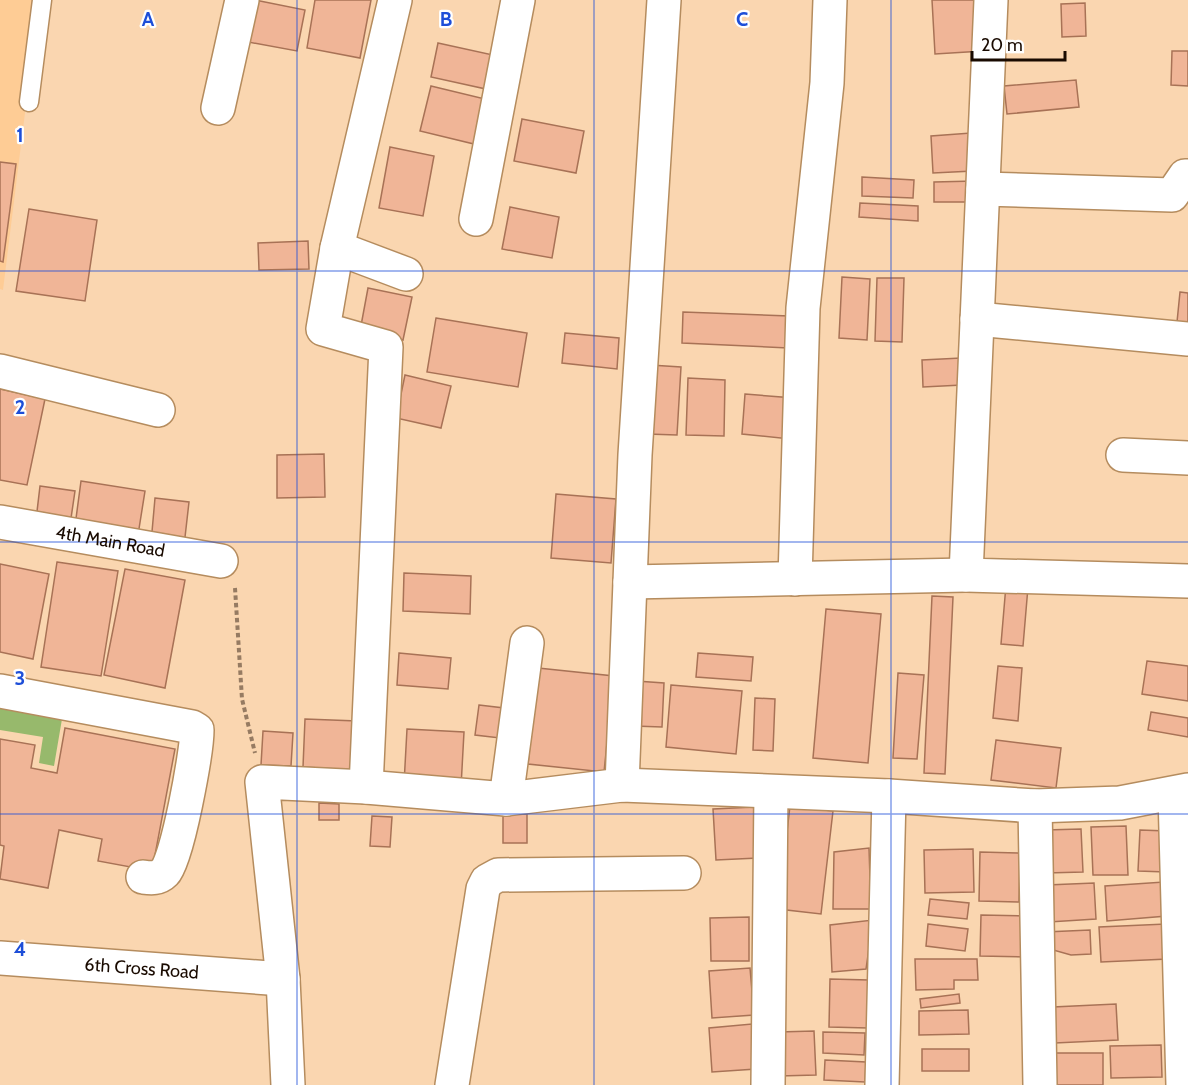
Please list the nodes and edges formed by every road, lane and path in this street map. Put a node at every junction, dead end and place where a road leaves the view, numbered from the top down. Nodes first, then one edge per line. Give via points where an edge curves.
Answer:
1 (42, 0) edge
2 (242, 0) edge
3 (395, 0) edge
4 (518, 0) edge
5 (664, 0) edge
6 (830, 0) edge
7 (991, 0) edge
8 (29, 102) dead end
9 (218, 108) dead end
10 (1188, 176) edge
11 (983, 189) junction
12 (476, 219) dead end
13 (337, 248) junction
14 (406, 274) dead end
15 (977, 319) junction
16 (1188, 339) edge
17 (0, 370) edge
18 (158, 410) dead end
19 (1123, 455) dead end
20 (1188, 458) edge
21 (0, 522) edge
22 (221, 561) joint
23 (966, 575) junction
24 (795, 579) junction
25 (1188, 581) edge
26 (630, 582) junction
27 (527, 643) dead end
28 (0, 691) edge
29 (262, 782) junction
30 (622, 785) junction
31 (366, 787) junction
32 (771, 792) junction
33 (1181, 792) edge
34 (889, 796) junction
35 (506, 799) junction
36 (1035, 806) junction
37 (684, 873) dead end
38 (143, 877) dead end
39 (0, 958) edge
40 (283, 979) junction
41 (288, 1085) edge
42 (452, 1085) edge
43 (768, 1085) edge
44 (882, 1085) edge
45 (1040, 1085) edge
46 (1183, 1085) edge

1 - 8 lane
2 - 9 street
3 - 13 street
4 - 12 street
5 - 26 street
6 - 24 street via 827,83 803,309
7 - 11 street
10 - 11 street via 1172,195
11 - 15 street
13 - 14 street
13 - 31 street via 323,329 386,347
15 - 16 street
15 - 23 street
17 - 18 street
19 - 20 street
21 - 22 street, 4th Main Road
22 - 29 path via 233,569 242,699
23 - 24 street
23 - 25 street
24 - 26 street
26 - 30 street
27 - 35 street
28 - 38 street via 197,730 172,864 155,878
29 - 31 street
29 - 40 street
30 - 32 street
30 - 35 street
31 - 35 street
32 - 34 street
32 - 43 street
33 - 36 street via 1120,803
33 - 46 street
34 - 36 street
34 - 44 street
36 - 45 street
37 - 42 street via 498,875 487,881
39 - 40 street, 6th Cross Road
40 - 41 street

